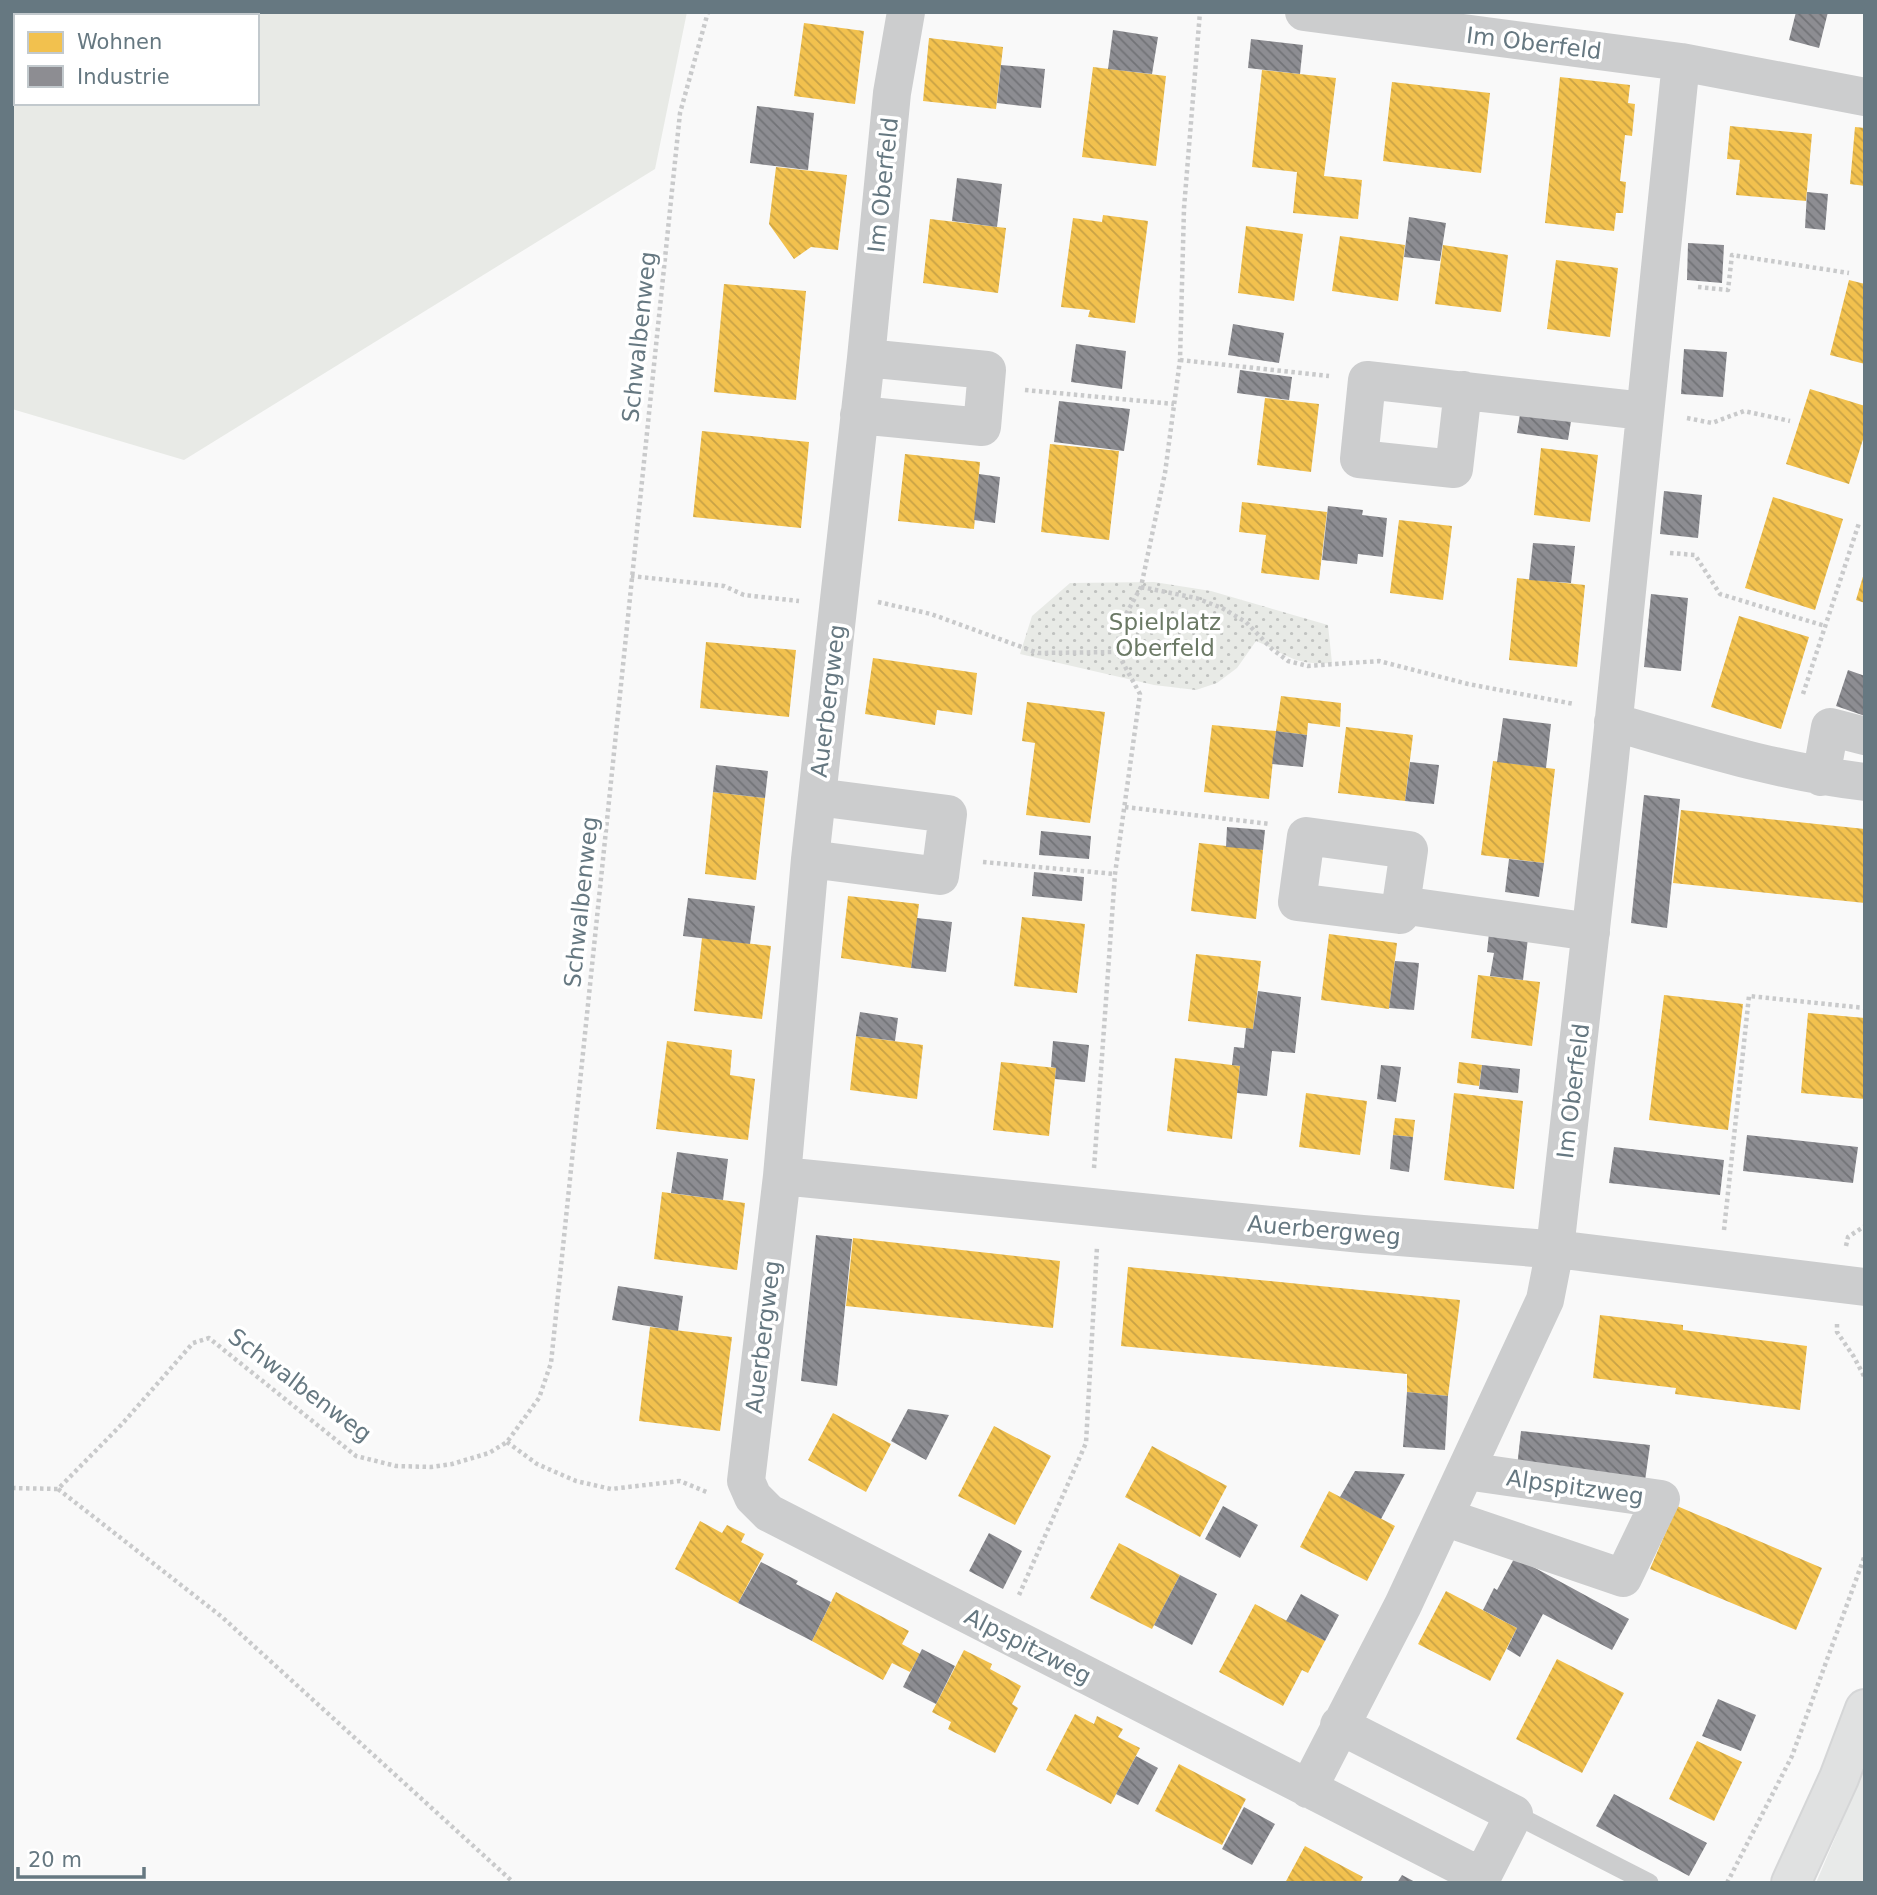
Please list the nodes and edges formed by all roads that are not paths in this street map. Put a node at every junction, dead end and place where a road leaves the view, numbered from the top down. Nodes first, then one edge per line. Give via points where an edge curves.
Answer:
1 (906, 12) edge
2 (1304, 12) edge
3 (1681, 62) junction
4 (1865, 97) edge
5 (866, 358) junction
6 (1463, 390) junction
7 (1644, 411) junction
8 (859, 415) junction
9 (839, 605) joint
10 (1614, 722) junction
11 (1865, 736) edge
12 (1821, 777) junction
13 (1865, 782) edge
14 (817, 797) junction
15 (810, 859) junction
16 (1401, 905) junction
17 (1591, 932) junction
18 (782, 1176) junction
19 (1555, 1249) junction
20 (1853, 1285) edge
21 (1466, 1471) junction
22 (753, 1497) joint
23 (1444, 1517) junction
24 (1865, 1709) edge
25 (1339, 1725) junction
26 (1308, 1789) junction
27 (1514, 1814) junction
28 (1649, 1883) edge
29 (1791, 1883) edge

1 - 5 street, Im Oberfeld via 892,93
2 - 3 street, Im Oberfeld
3 - 4 street, Im Oberfeld
3 - 7 street, Im Oberfeld
5 - 8 street, Im Oberfeld
5 - 8 street via 987,370 982,427
6 - 6 street via 1367,380 1359,458 1454,469
6 - 7 street
7 - 10 street, Im Oberfeld
8 - 9 street, Im Oberfeld
9 - 14 street, Auerbergweg
10 - 12 street
10 - 17 street, Im Oberfeld
11 - 12 street via 1830,727
12 - 13 street
14 - 15 street, Auerbergweg
14 - 15 street, Auerbergweg via 948,814 940,876
15 - 18 street, Auerbergweg
16 - 16 street via 1409,850 1306,836 1297,902 1400,915
16 - 17 street
17 - 19 street, Im Oberfeld
18 - 19 street, Auerbergweg
18 - 22 street, Auerbergweg via 747,1481
19 - 20 street, Auerbergweg
19 - 21 street via 1545,1300
21 - 23 street
21 - 23 street, Alpspitzweg via 1661,1499 1623,1578
22 - 26 street, Alpspitzweg via 769,1513
23 - 25 street
24 - 29 main road
25 - 26 street
25 - 27 street
26 - 27 street, Alpspitzweg via 1482,1877
27 - 28 lane

